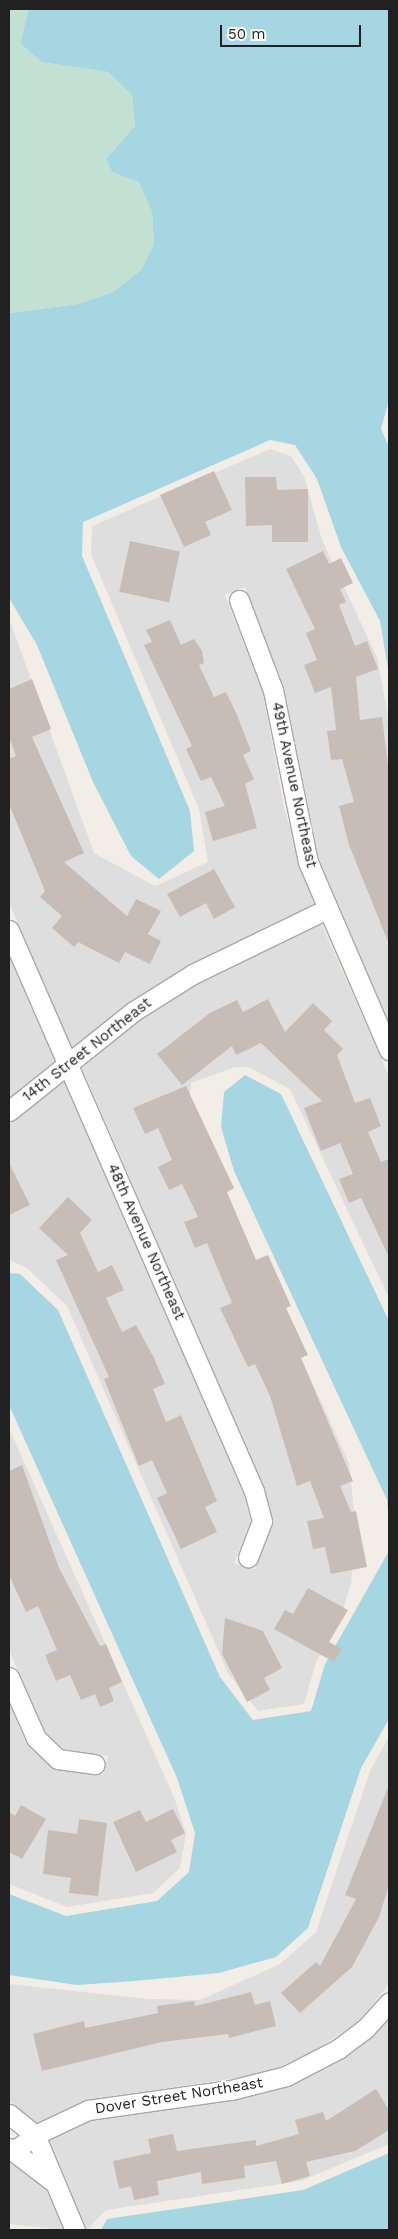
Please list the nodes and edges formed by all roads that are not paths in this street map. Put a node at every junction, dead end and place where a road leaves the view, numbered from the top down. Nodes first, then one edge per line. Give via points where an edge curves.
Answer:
1 (239, 600) dead end
2 (327, 909) junction
3 (9, 930) edge
4 (389, 1050) edge
5 (69, 1066) junction
6 (9, 1111) edge
7 (248, 1557) dead end
8 (9, 1676) edge
9 (95, 1764) dead end
10 (389, 2002) edge
11 (9, 2114) edge
12 (35, 2135) junction
13 (12, 2150) edge
14 (61, 2191) junction
15 (75, 2230) edge

1 - 2 street, 49th Avenue Northeast via 274,690 308,862
2 - 4 street, 49th Avenue Northeast
2 - 5 street, 14th Street Northeast via 193,974 134,1011
3 - 5 street, 48th Avenue Northeast
5 - 6 street, 14th Street Northeast
5 - 7 street, 48th Avenue Northeast via 254,1491 262,1521
8 - 9 street via 36,1738 58,1759
10 - 12 street, Dover Street Northeast via 365,2029 338,2048 286,2076 230,2090 88,2110
11 - 12 street
12 - 13 street, Dover Street Northeast
12 - 14 street
13 - 14 street via 35,2163
14 - 15 street

